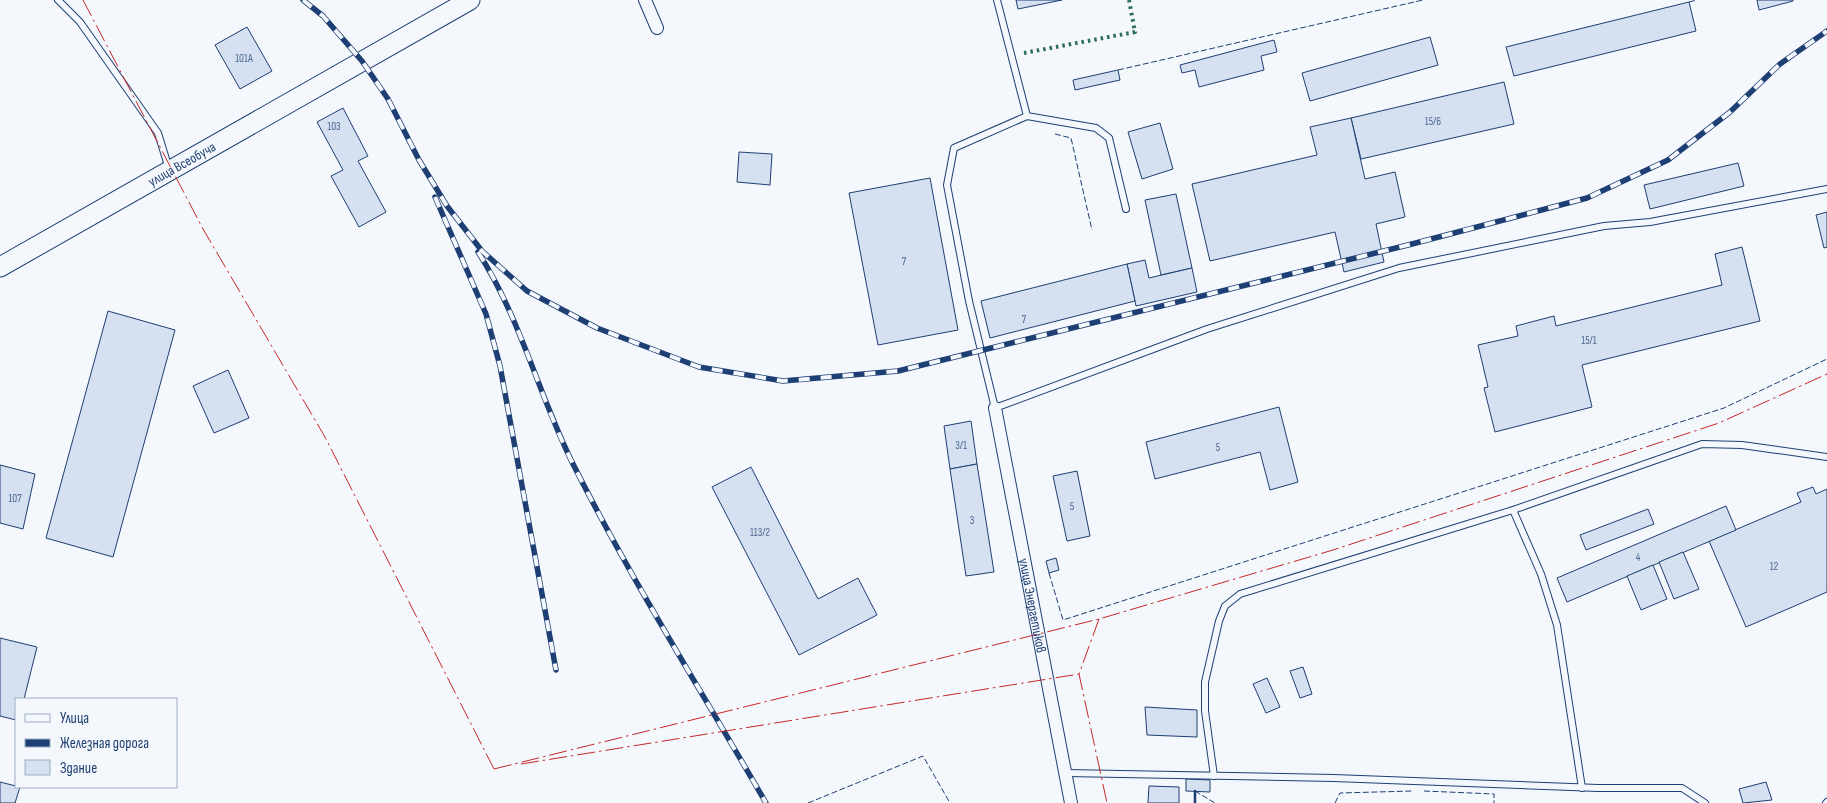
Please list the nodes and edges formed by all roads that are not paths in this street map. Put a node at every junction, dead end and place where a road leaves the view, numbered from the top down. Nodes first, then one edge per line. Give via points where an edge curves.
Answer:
1 (58, 0) edge
2 (470, 0) edge
3 (645, 0) edge
4 (997, 0) edge
5 (657, 28) dead end
6 (1027, 116) junction
7 (170, 170) junction
8 (1827, 189) edge
9 (1126, 209) dead end
10 (0, 267) edge
11 (995, 408) junction
12 (1827, 457) edge
13 (1513, 510) junction
14 (1066, 773) junction
15 (1214, 776) junction
16 (1582, 788) junction
17 (1072, 803) edge
18 (1706, 803) edge

1 - 7 lane via 80,22 158,133
2 - 7 street, улица Всеобуча
3 - 5 street
4 - 6 lane
6 - 9 lane via 1096,128 1109,138
6 - 11 lane via 954,148 947,185 969,301
7 - 10 street, улица Всеобуча
8 - 11 lane via 1650,222 1604,226 1399,268 1207,328
11 - 14 street, улица Энергетиков
12 - 13 lane via 1742,445 1702,444
13 - 15 lane via 1240,594 1225,606 1205,682 1205,711
13 - 16 lane via 1542,574 1557,625
14 - 15 lane
14 - 17 street, улица Энергетиков
15 - 16 lane
16 - 18 lane via 1682,788

